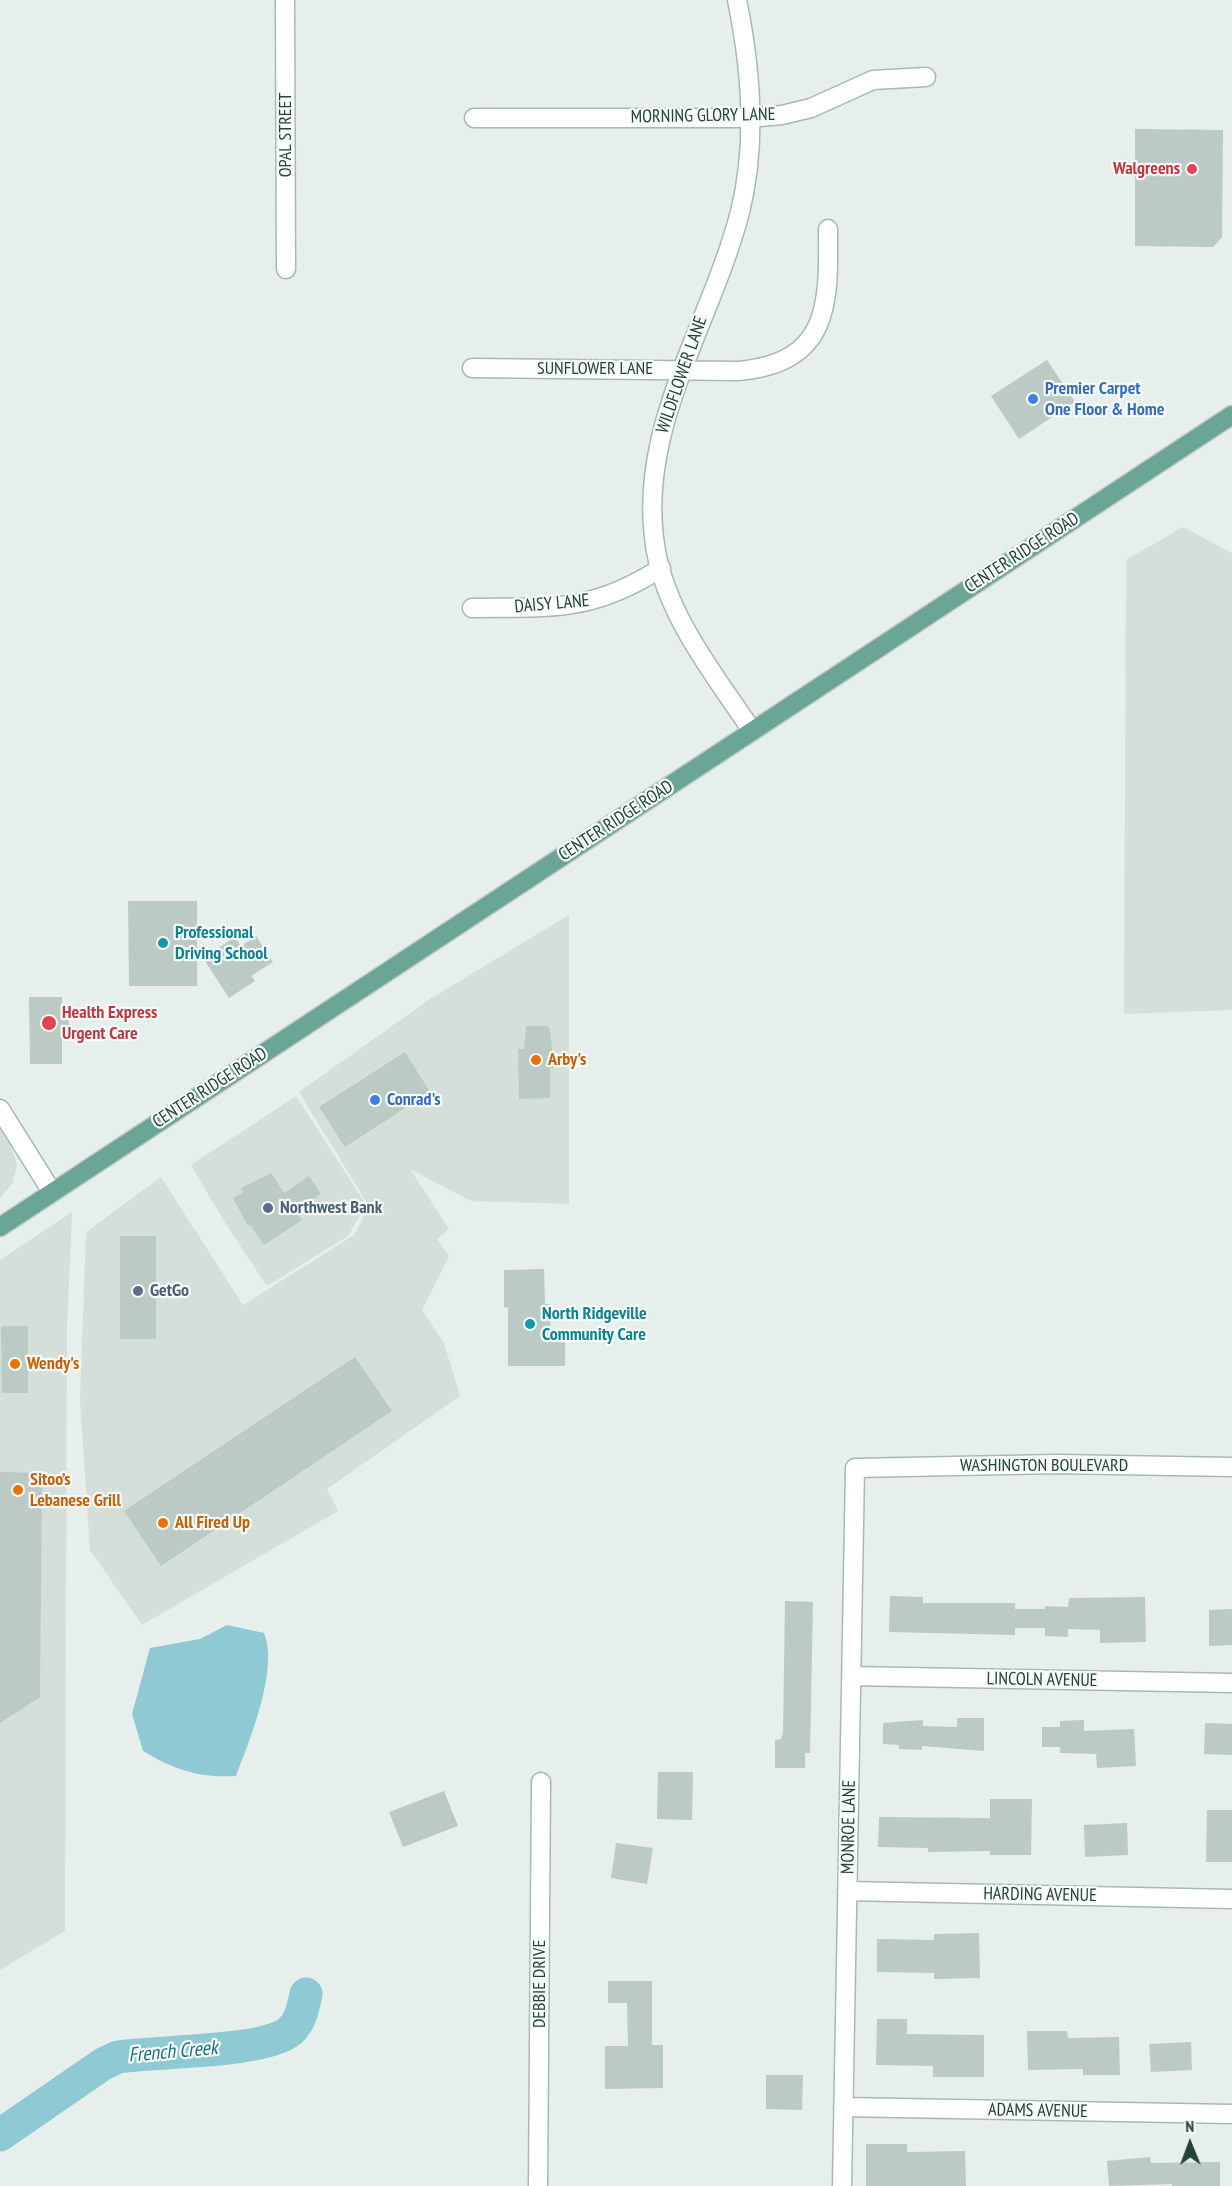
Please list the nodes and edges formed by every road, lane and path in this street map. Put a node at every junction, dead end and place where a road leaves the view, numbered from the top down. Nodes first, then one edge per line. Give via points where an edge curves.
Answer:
1 (285, 0) edge
2 (737, 0) edge
3 (926, 77) dead end
4 (474, 118) dead end
5 (749, 118) junction
6 (828, 229) dead end
7 (286, 269) dead end
8 (472, 368) dead end
9 (683, 369) junction
10 (1232, 415) edge
11 (660, 568) junction
12 (472, 608) dead end
13 (752, 731) junction
14 (0, 1109) edge
15 (52, 1192) junction
16 (0, 1227) edge
17 (1232, 1467) edge
18 (855, 1468) joint
19 (851, 1676) junction
20 (1232, 1683) edge
21 (541, 1782) dead end
22 (847, 1892) junction
23 (1232, 1899) edge
24 (843, 2107) junction
25 (1232, 2114) edge
26 (538, 2186) edge
27 (842, 2186) edge

1 - 7 street, OPAL STREET
2 - 5 street, WILDFLOWER LANE via 749,69
3 - 5 street, MORNING GLORY LANE via 873,80 811,108
4 - 5 street, MORNING GLORY LANE
5 - 9 street, WILDFLOWER LANE via 740,213
6 - 9 street, SUNFLOWER LANE via 826,308 815,332 797,352 759,369
8 - 9 street, SUNFLOWER LANE
9 - 11 street, WILDFLOWER LANE via 662,428 653,472 652,517
10 - 13 main road, CENTER RIDGE ROAD
11 - 12 street, DAISY LANE via 609,597 580,605
11 - 13 street, WILDFLOWER LANE via 672,603 694,643
13 - 15 main road, CENTER RIDGE ROAD
14 - 15 street
15 - 16 main road, CENTER RIDGE ROAD
17 - 18 street, WASHINGTON BOULEVARD via 1057,1464
18 - 19 street, MONROE LANE
19 - 20 street, LINCOLN AVENUE
19 - 22 street, MONROE LANE
21 - 26 street, DEBBIE DRIVE
22 - 23 street, HARDING AVENUE
22 - 24 street, MONROE LANE
24 - 25 street, ADAMS AVENUE
24 - 27 street, MONROE LANE

